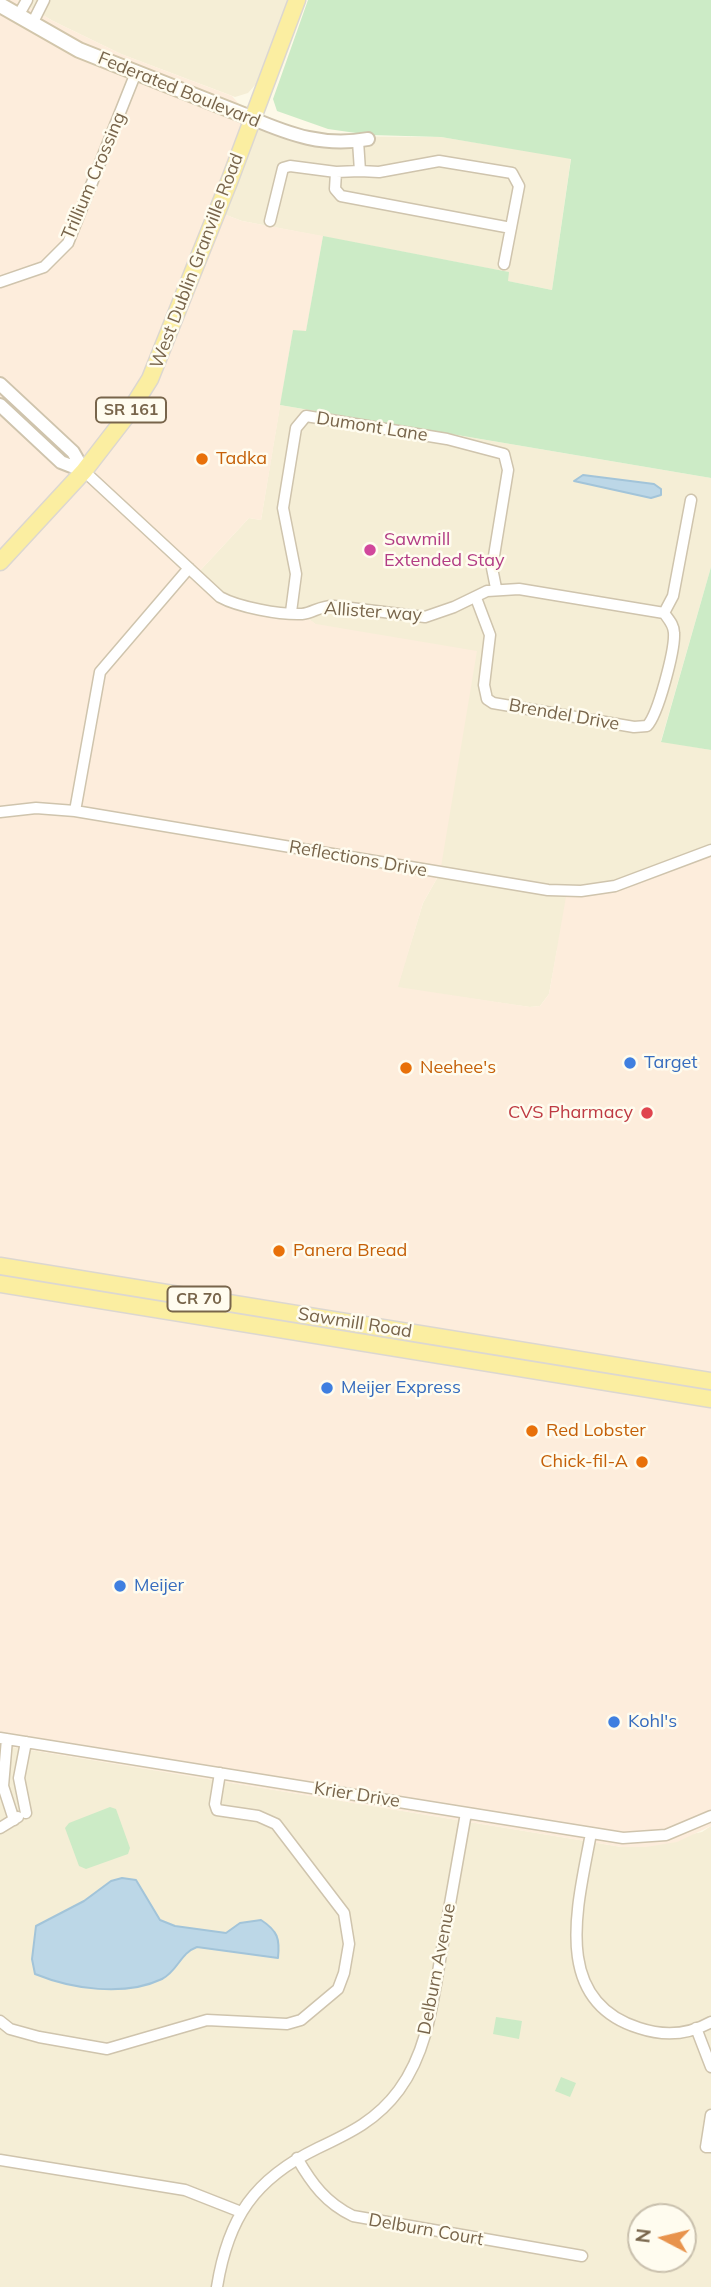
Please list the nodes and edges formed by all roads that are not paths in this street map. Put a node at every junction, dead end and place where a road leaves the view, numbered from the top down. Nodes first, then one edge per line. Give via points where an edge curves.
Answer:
1 (27, 0) edge
2 (44, 0) edge
3 (297, 0) edge
4 (0, 5) edge
5 (18, 16) junction
6 (32, 23) junction
7 (135, 75) junction
8 (251, 118) junction
9 (363, 140) joint
10 (360, 171) junction
11 (336, 173) junction
12 (270, 221) dead end
13 (511, 228) junction
14 (504, 264) dead end
15 (0, 282) edge
16 (0, 384) edge
17 (0, 405) edge
18 (84, 471) junction
19 (691, 500) dead end
20 (0, 562) edge
21 (189, 568) junction
22 (496, 588) junction
23 (477, 598) junction
24 (291, 612) junction
25 (664, 613) junction
26 (75, 811) junction
27 (0, 812) edge
28 (711, 850) edge
29 (0, 1266) edge
30 (0, 1284) edge
31 (711, 1381) edge
32 (711, 1399) edge
33 (4, 1739) edge
34 (26, 1742) junction
35 (220, 1773) junction
36 (466, 1813) junction
37 (710, 1817) edge
38 (14, 1820) junction
39 (0, 1828) edge
40 (591, 1833) junction
41 (0, 2021) edge
42 (711, 2022) edge
43 (696, 2028) junction
44 (711, 2067) edge
45 (711, 2115) edge
46 (711, 2147) edge
47 (297, 2158) junction
48 (0, 2160) edge
49 (241, 2212) junction
50 (582, 2256) dead end
51 (217, 2287) edge

1 - 5 street
2 - 6 street
3 - 8 main road, West Dublin Granville Road / SR 161
4 - 5 main road, Federated Boulevard
5 - 6 main road, Federated Boulevard
6 - 7 main road, Federated Boulevard
7 - 8 main road, Federated Boulevard
7 - 15 street, Trillium Crossing via 68,243 44,267
8 - 9 street, Federated Boulevard via 302,139
8 - 18 main road, West Dublin Granville Road / SR 161 via 159,362 128,414
9 - 10 street
10 - 11 street
10 - 13 street via 439,161 512,173 519,186
11 - 12 street via 283,168
11 - 13 street via 335,189 341,196
13 - 14 street
16 - 18 street via 73,452
17 - 18 street via 61,462
18 - 20 main road, West Dublin Granville Road / SR 161
18 - 21 street, Allister way
19 - 25 street via 673,596
21 - 24 street, Allister way via 231,603
21 - 26 street via 100,672
22 - 23 street, Allister way
22 - 24 street, Dumont Lane via 492,568 508,462 504,454 474,444 306,416 296,428 283,508 296,574
22 - 25 street
23 - 24 street, Allister way via 425,617 326,606 302,614
23 - 25 street, Brendel Drive via 490,635 484,693 492,703 640,728 652,721 673,640
26 - 27 street, Reflections Drive via 36,808
26 - 28 street, Reflections Drive via 548,890 615,887
29 - 31 main road, Sawmill Road / CR 70
30 - 32 main road, Sawmill Road / CR 70
33 - 34 street, Krier Drive
33 - 38 street via 2,1786
34 - 35 street, Krier Drive
34 - 38 street via 19,1778 27,1812
35 - 36 street, Krier Drive
35 - 41 street via 217,1810 258,1816 276,1824 344,1913 349,1944 338,1989 301,2020 287,2024 207,2020 124,2045 97,2048 10,2029
36 - 40 street, Krier Drive
36 - 47 street, Delburn Avenue via 427,2031 412,2070 380,2113
37 - 40 street, Krier Drive via 659,1837 633,1839
38 - 39 street
40 - 43 street via 575,1950 590,1992 608,2013 631,2026 670,2034
42 - 43 street
43 - 44 street
45 - 46 street via 706,2147
47 - 49 street, Delburn Avenue via 272,2175
47 - 50 street, Delburn Court via 318,2192 353,2216
48 - 49 street via 185,2190
49 - 51 street, Delburn Avenue via 225,2247

